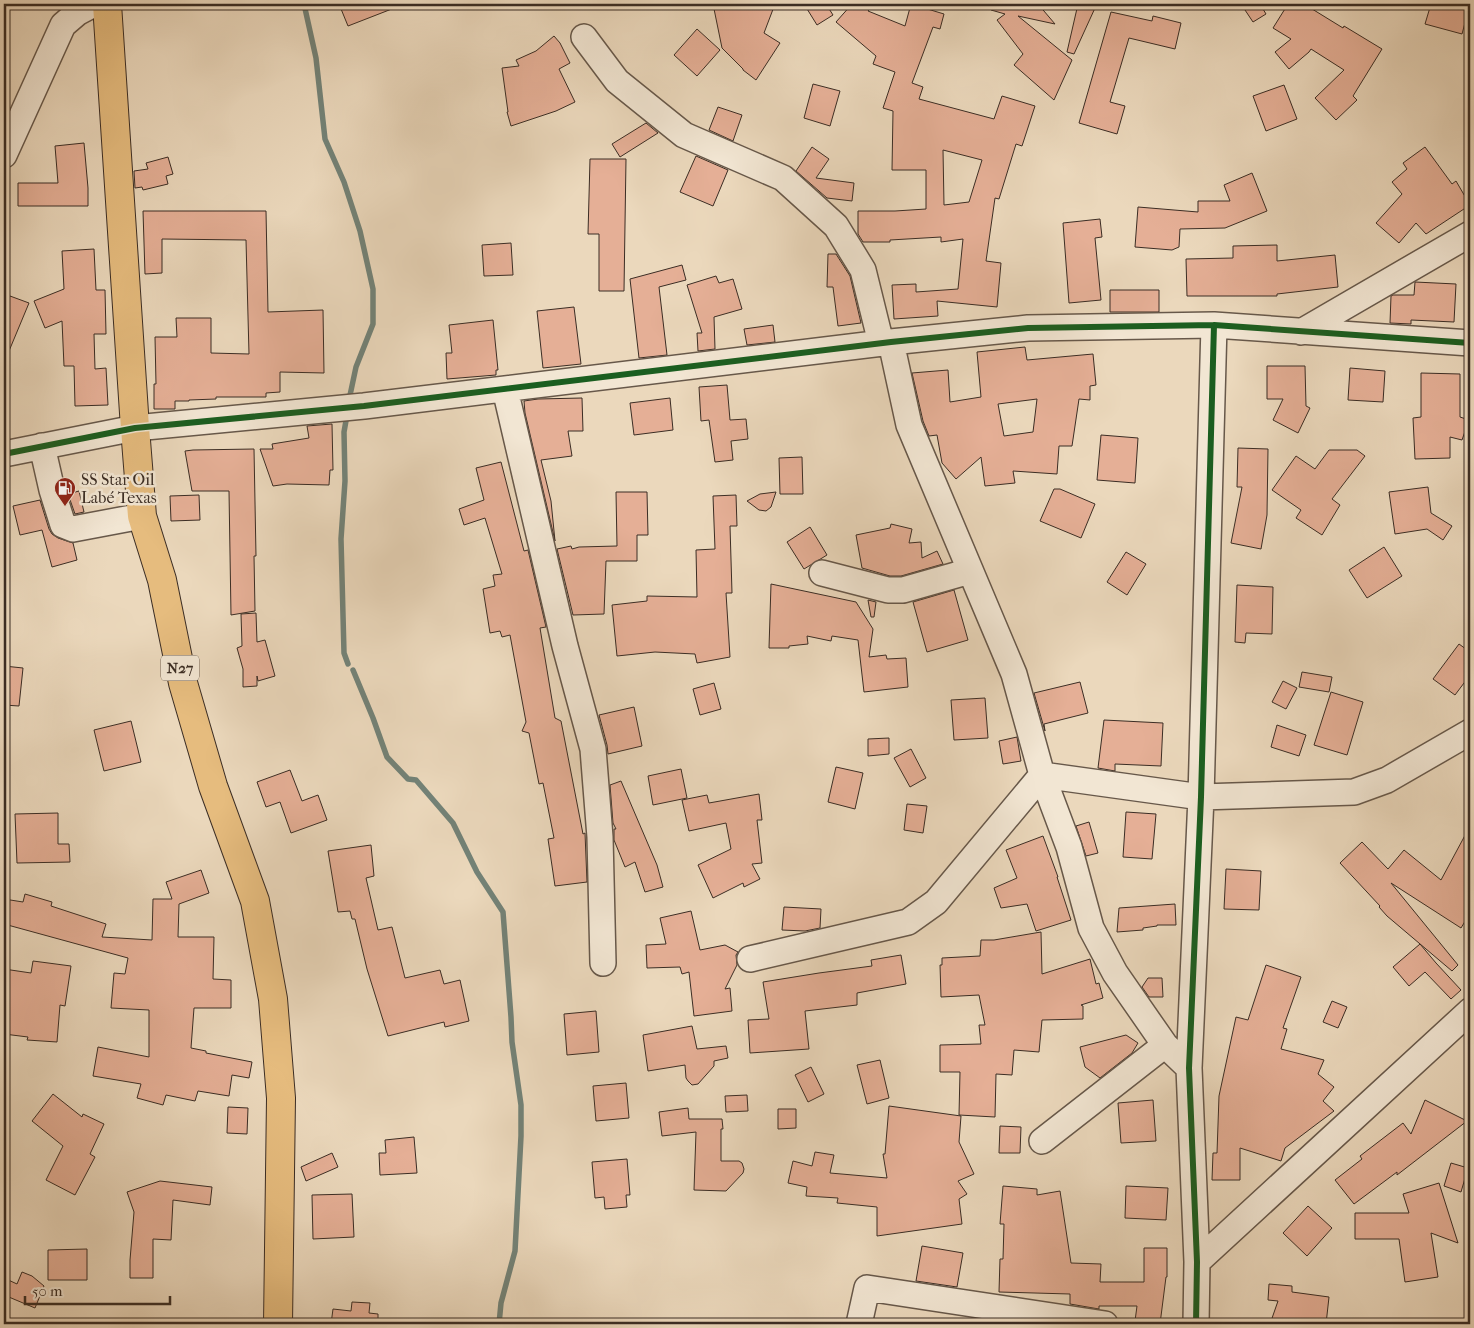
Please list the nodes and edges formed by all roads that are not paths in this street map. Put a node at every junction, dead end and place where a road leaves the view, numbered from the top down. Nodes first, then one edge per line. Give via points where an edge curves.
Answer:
1 (94, 4) edge
2 (107, 4) edge
3 (584, 37) dead end
4 (4, 155) edge
5 (1470, 234) edge
6 (1214, 326) junction
7 (1301, 332) junction
8 (886, 343) junction
9 (1470, 343) edge
10 (505, 389) junction
11 (135, 428) junction
12 (42, 446) junction
13 (4, 454) edge
14 (142, 516) junction
15 (970, 571) junction
16 (822, 573) dead end
17 (1470, 732) edge
18 (1042, 776) junction
19 (1201, 797) junction
20 (750, 959) dead end
21 (603, 963) dead end
22 (1470, 1011) edge
23 (1165, 1045) junction
24 (1189, 1068) junction
25 (1042, 1142) dead end
26 (1197, 1262) junction
27 (278, 1324) edge
28 (858, 1324) edge
29 (1105, 1324) edge
30 (1196, 1324) edge

1 - 4 street via 63,25
2 - 11 main road, N27
3 - 8 street via 617,81 684,135 783,178 836,226 863,270
5 - 7 street
6 - 7 street
6 - 8 street via 1028,328
6 - 19 street
7 - 9 street
8 - 10 street
8 - 15 street via 909,425
10 - 11 street
10 - 21 street via 565,646 593,749 600,837
11 - 12 street
11 - 14 main road, N27
12 - 13 street
12 - 14 street via 63,525 73,528
14 - 27 main road, N27 via 162,580 183,683 213,786 255,901 273,999 281,1098
15 - 16 street via 903,590 888,590
15 - 18 street via 1014,674
17 - 19 street via 1387,780 1354,792
18 - 19 street
18 - 20 street via 936,902 908,922
18 - 23 street via 1069,847 1091,928 1115,973
19 - 24 street
22 - 26 street
23 - 24 street
23 - 25 street
24 - 26 street
26 - 30 street
28 - 29 street via 867,1288

